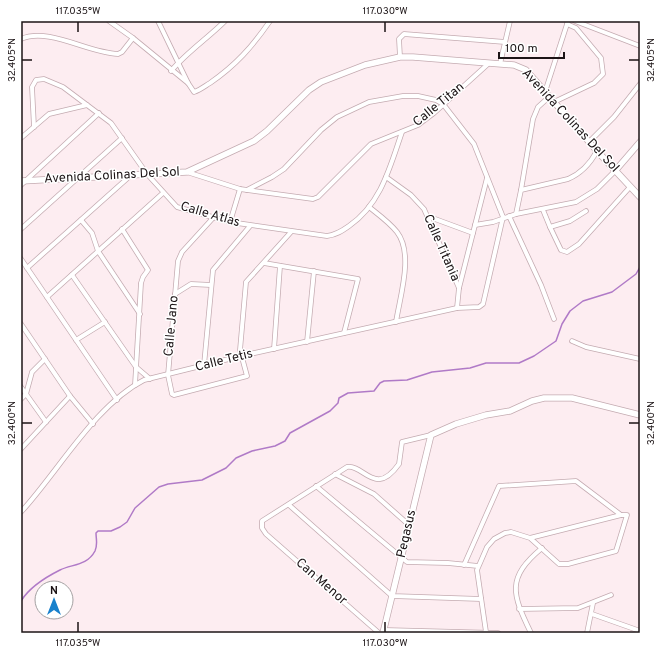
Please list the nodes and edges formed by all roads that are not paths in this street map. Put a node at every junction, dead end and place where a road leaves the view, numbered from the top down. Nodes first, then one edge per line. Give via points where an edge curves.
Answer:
1 (109, 21) edge
2 (158, 21) edge
3 (225, 21) edge
4 (270, 21) edge
5 (510, 21) edge
6 (575, 21) edge
7 (568, 22) edge
8 (134, 38) junction
9 (21, 39) edge
10 (505, 42) junction
11 (640, 46) edge
12 (400, 57) junction
13 (179, 62) junction
14 (488, 64) junction
15 (500, 64) junction
16 (172, 71) junction
17 (188, 83) junction
18 (640, 84) edge
19 (547, 94) junction
20 (554, 102) junction
21 (443, 104) junction
22 (87, 105) junction
23 (99, 113) junction
24 (34, 127) junction
25 (402, 132) junction
26 (21, 138) edge
27 (122, 138) junction
28 (589, 142) junction
29 (640, 142) edge
30 (597, 151) junction
31 (615, 171) junction
32 (186, 172) junction
33 (147, 174) junction
34 (130, 176) junction
35 (386, 177) junction
36 (78, 178) junction
37 (487, 178) junction
38 (22, 182) edge
39 (630, 187) junction
40 (240, 189) junction
41 (247, 190) junction
42 (522, 190) junction
43 (163, 193) junction
44 (640, 197) edge
45 (369, 207) junction
46 (543, 210) junction
47 (586, 211) dead end
48 (516, 214) junction
49 (428, 216) junction
50 (509, 216) junction
51 (503, 217) junction
52 (213, 218) junction
53 (82, 220) junction
54 (230, 222) junction
55 (475, 225) junction
56 (250, 226) junction
57 (550, 227) junction
58 (21, 229) edge
59 (122, 229) junction
60 (291, 232) junction
61 (473, 233) junction
62 (98, 251) junction
63 (21, 259) edge
64 (264, 263) junction
65 (280, 266) junction
66 (27, 268) junction
67 (314, 271) junction
68 (72, 275) junction
69 (211, 284) junction
70 (459, 288) junction
71 (175, 294) junction
72 (47, 297) junction
73 (457, 308) junction
74 (140, 314) junction
75 (554, 318) dead end
76 (105, 322) junction
77 (396, 322) junction
78 (21, 324) edge
79 (344, 333) junction
80 (76, 340) junction
81 (572, 341) dead end
82 (307, 342) junction
83 (274, 349) junction
84 (241, 356) junction
85 (639, 357) edge
86 (45, 359) junction
87 (204, 365) junction
88 (136, 367) junction
89 (168, 375) junction
90 (150, 379) junction
91 (135, 385) junction
92 (21, 387) edge
93 (26, 394) junction
94 (70, 396) junction
95 (21, 399) edge
96 (117, 400) junction
97 (640, 415) edge
98 (46, 422) junction
99 (93, 424) junction
100 (431, 435) junction
101 (21, 449) edge
102 (336, 474) junction
103 (316, 486) junction
104 (289, 504) junction
105 (21, 512) edge
106 (621, 515) junction
107 (409, 525) junction
108 (530, 538) junction
109 (542, 548) junction
110 (402, 559) junction
111 (464, 564) junction
112 (478, 566) junction
113 (611, 595) dead end
114 (392, 596) junction
115 (481, 598) junction
116 (593, 603) junction
117 (519, 609) junction
118 (592, 614) junction
119 (640, 631) edge
120 (382, 632) edge
121 (486, 632) junction
122 (498, 633) edge
123 (531, 633) edge
124 (587, 633) edge

1 - 8 street
2 - 13 street
3 - 13 street
4 - 17 street via 240,59 198,91 193,91
5 - 10 street
6 - 11 street
7 - 19 street
7 - 20 street via 601,58 603,74 594,82
8 - 9 street via 118,54 50,37 28,36
8 - 16 street
10 - 12 street via 404,34 400,39
10 - 15 street
12 - 14 street, Avenida Colinas Del Sol
12 - 32 street, Avenida Colinas Del Sol via 350,70 322,82 309,90 254,141
13 - 16 street
13 - 17 street
14 - 15 street, Avenida Colinas Del Sol
14 - 21 street, Calle Titan
15 - 19 street, Avenida Colinas Del Sol via 514,65 526,70
16 - 17 street
18 - 28 street via 614,117
19 - 20 street, Avenida Colinas Del Sol
19 - 42 street via 533,119
20 - 28 street, Avenida Colinas Del Sol
21 - 25 street, Calle Titan via 418,125
21 - 37 street via 474,144
21 - 41 street via 426,97 403,96 369,102 353,109 337,117 321,130 284,169
22 - 23 street, Calle Atlas
22 - 24 street via 49,114
22 - 24 street, Calle Atlas via 63,87 44,80 36,80 32,87
23 - 27 street, Calle Atlas via 111,123
23 - 38 street
24 - 26 street
25 - 35 street, Calle Atlas
25 - 41 street, Calle Titan via 371,144 313,199
27 - 33 street, Calle Atlas
27 - 36 street
28 - 30 street, Avenida Colinas Del Sol
29 - 31 street
30 - 31 street, Avenida Colinas Del Sol
30 - 42 street via 590,163 576,176
31 - 39 street, Avenida Colinas Del Sol
31 - 46 street via 598,189 583,199
32 - 33 street, Avenida Colinas Del Sol
32 - 40 street
33 - 34 street, Avenida Colinas Del Sol
33 - 43 street, Calle Atlas
34 - 36 street, Avenida Colinas Del Sol
34 - 53 street
35 - 45 street, Calle Atlas
35 - 49 street, Calle Titania via 411,195
36 - 38 street, Avenida Colinas Del Sol
36 - 58 street
37 - 51 street
37 - 55 street
39 - 44 street, Avenida Colinas Del Sol
39 - 57 street via 572,250 561,250
40 - 41 street
40 - 54 street
42 - 48 street
43 - 52 street, Calle Atlas via 177,207
43 - 59 street
45 - 60 street, Calle Atlas via 354,223 334,236
45 - 77 street via 393,226 405,249 405,266
46 - 48 street
46 - 57 street
47 - 57 street via 570,221
48 - 50 street
49 - 61 street
49 - 70 street, Calle Titania
50 - 51 street
50 - 75 street
51 - 55 street via 493,222
51 - 73 street, Calle Tetis via 481,306 471,309
52 - 54 street, Calle Atlas
52 - 71 street, Calle Jano via 182,252
53 - 62 street via 92,233
53 - 66 street
54 - 56 street, Calle Atlas
55 - 61 street
56 - 60 street, Calle Atlas
56 - 69 street via 215,267
59 - 62 street
59 - 74 street via 148,270 141,280
60 - 64 street
61 - 70 street
62 - 68 street
62 - 74 street
63 - 66 street
64 - 65 street
64 - 84 street via 246,282
65 - 67 street
65 - 83 street
66 - 72 street
67 - 79 street via 358,279
67 - 82 street
68 - 72 street
68 - 76 street
69 - 71 street via 191,284
69 - 87 street
70 - 73 street
71 - 89 street, Calle Jano
72 - 80 street
73 - 77 street, Calle Tetis
74 - 88 street
76 - 80 street
76 - 88 street
77 - 79 street, Calle Tetis
78 - 86 street
79 - 82 street, Calle Tetis
80 - 96 street
81 - 85 street via 586,347
82 - 83 street, Calle Tetis
83 - 84 street, Calle Tetis
84 - 87 street, Calle Tetis
84 - 89 street, Calle Jano via 247,376 173,394
86 - 93 street via 32,372
86 - 94 street
87 - 89 street, Calle Tetis
88 - 90 street
88 - 91 street
89 - 90 street, Calle Tetis
90 - 91 street, Calle Tetis
91 - 96 street, Calle Tetis
92 - 93 street
93 - 95 street
93 - 98 street
94 - 98 street
94 - 99 street
96 - 99 street, Calle Tetis
97 - 100 street via 572,398 554,397 532,401 510,411 476,418
98 - 101 street
99 - 105 street, Calle Tetis
100 - 102 street via 402,442 399,464 384,478 372,478 350,466
100 - 107 street, Pegasus
102 - 103 street
102 - 107 street via 374,494
103 - 104 street
103 - 110 street
104 - 114 street
104 - 120 street, Can Menor via 264,519 263,530
106 - 108 street
106 - 109 street via 627,515 617,549 613,552 563,564 556,562
106 - 111 street via 576,481 503,485 497,489
107 - 110 street, Pegasus
108 - 109 street
108 - 112 street via 505,533 491,542
109 - 117 street via 520,569 516,582
110 - 111 street via 412,563
110 - 114 street, Pegasus
111 - 112 street
112 - 115 street
113 - 116 street
114 - 115 street
114 - 120 street, Pegasus
115 - 121 street
116 - 117 street via 578,608
116 - 118 street
117 - 123 street
118 - 119 street
118 - 124 street
120 - 121 street
121 - 122 street

